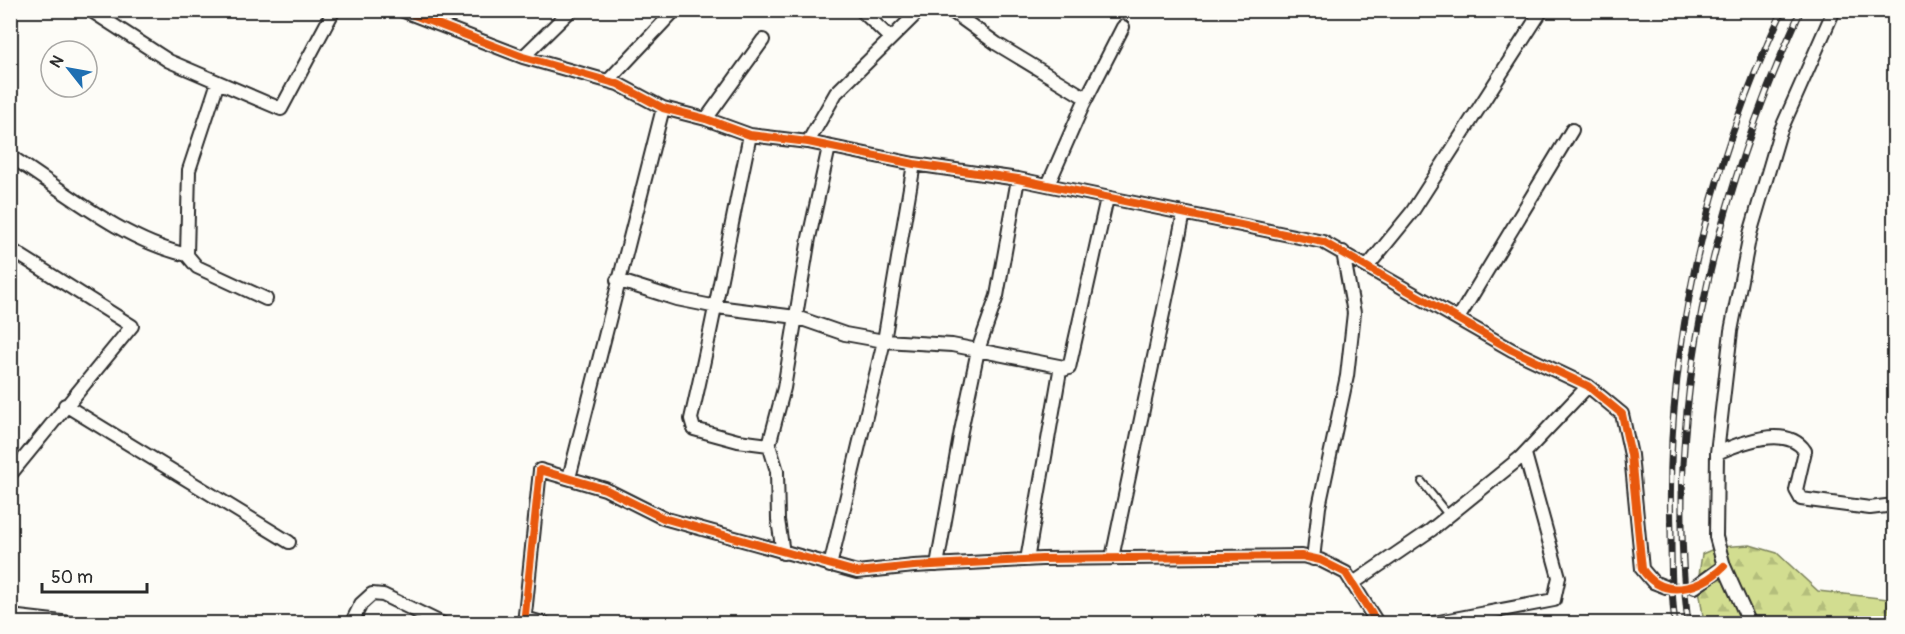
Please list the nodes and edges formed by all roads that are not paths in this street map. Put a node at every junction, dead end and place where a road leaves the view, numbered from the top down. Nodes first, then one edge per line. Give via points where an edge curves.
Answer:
1 (90, 10) edge
2 (334, 10) edge
3 (401, 10) edge
4 (571, 10) edge
5 (675, 10) edge
6 (861, 10) edge
7 (920, 10) edge
8 (950, 10) edge
9 (1542, 10) edge
10 (1834, 10) edge
11 (110, 16) edge
12 (1123, 27) dead end
13 (890, 38) junction
14 (763, 40) dead end
15 (523, 57) junction
16 (608, 81) junction
17 (218, 82) junction
18 (1086, 98) junction
19 (663, 108) junction
20 (706, 119) junction
21 (1572, 130) dead end
22 (750, 135) junction
23 (808, 142) junction
24 (829, 147) junction
25 (10, 156) edge
26 (914, 164) junction
27 (1018, 179) junction
28 (1048, 185) junction
29 (1107, 198) junction
30 (1184, 213) junction
31 (10, 249) edge
32 (1343, 252) junction
33 (187, 255) junction
34 (1368, 266) junction
35 (617, 280) junction
36 (266, 298) dead end
37 (717, 307) junction
38 (796, 317) junction
39 (1459, 317) junction
40 (884, 340) junction
41 (978, 350) junction
42 (1069, 368) junction
43 (1588, 386) junction
44 (65, 405) junction
45 (769, 445) junction
46 (1717, 453) junction
47 (1525, 454) junction
48 (10, 475) edge
49 (569, 478) junction
50 (1422, 482) dead end
51 (1894, 505) edge
52 (1449, 516) junction
53 (289, 542) dead end
54 (783, 553) junction
55 (1112, 558) junction
56 (1313, 559) junction
57 (1027, 560) junction
58 (937, 565) junction
59 (830, 566) junction
60 (1724, 566) junction
61 (1352, 584) junction
62 (1666, 587) tunnel mouth
63 (1695, 587) tunnel mouth
64 (10, 616) edge
65 (524, 621) edge
66 (79, 624) edge
67 (351, 624) edge
68 (444, 624) edge
69 (546, 624) edge
70 (1378, 624) edge
71 (1428, 624) edge
72 (1750, 624) edge

1 - 11 street
2 - 17 street via 281,108
3 - 15 street
4 - 15 street
5 - 16 street
6 - 13 street
7 - 13 street
8 - 18 street via 997,44
9 - 34 street via 1412,212
10 - 46 street via 1780,132 1749,234 1731,331
11 - 17 street via 169,62
12 - 18 street
13 - 23 street via 836,93
14 - 20 street
15 - 16 street
16 - 19 street
17 - 33 street via 189,170
18 - 28 street
19 - 20 street
19 - 35 street
20 - 22 street
21 - 39 street
22 - 23 street
22 - 37 street
23 - 24 street
24 - 26 street
24 - 38 street
25 - 33 street via 117,226 161,249
26 - 27 street
26 - 40 street
27 - 28 street
27 - 41 street via 997,296
28 - 29 street
29 - 30 street
29 - 42 street
30 - 32 street via 1323,242
30 - 55 street
31 - 44 street via 132,326
32 - 34 street
32 - 56 street via 1354,313 1347,376 1319,507
33 - 36 street via 196,267
34 - 39 street
35 - 37 street
35 - 49 street
37 - 38 street
37 - 45 street via 691,419 694,429
38 - 40 street via 845,334
38 - 45 street
39 - 43 street via 1512,350
40 - 41 street
40 - 59 street
41 - 42 street
41 - 58 street
42 - 57 street via 1060,371
43 - 47 street
43 - 62 street via 1622,414 1630,449 1642,569 1653,582
44 - 48 street
44 - 53 street
45 - 54 street via 777,471
46 - 51 street via 1751,440 1794,441 1805,451 1796,490 1801,499 1870,508
46 - 60 street via 1716,537
47 - 52 street
47 - 71 street via 1559,577 1554,600
49 - 54 street via 605,489 663,518
49 - 65 street via 540,470
50 - 52 lane
52 - 61 street
54 - 59 street
55 - 56 street
55 - 57 street
56 - 61 street via 1346,573
57 - 58 street
58 - 59 street via 857,572
60 - 63 street
60 - 72 street
61 - 70 street
64 - 66 street
65 - 69 street
67 - 68 street via 361,604 372,594 383,595

